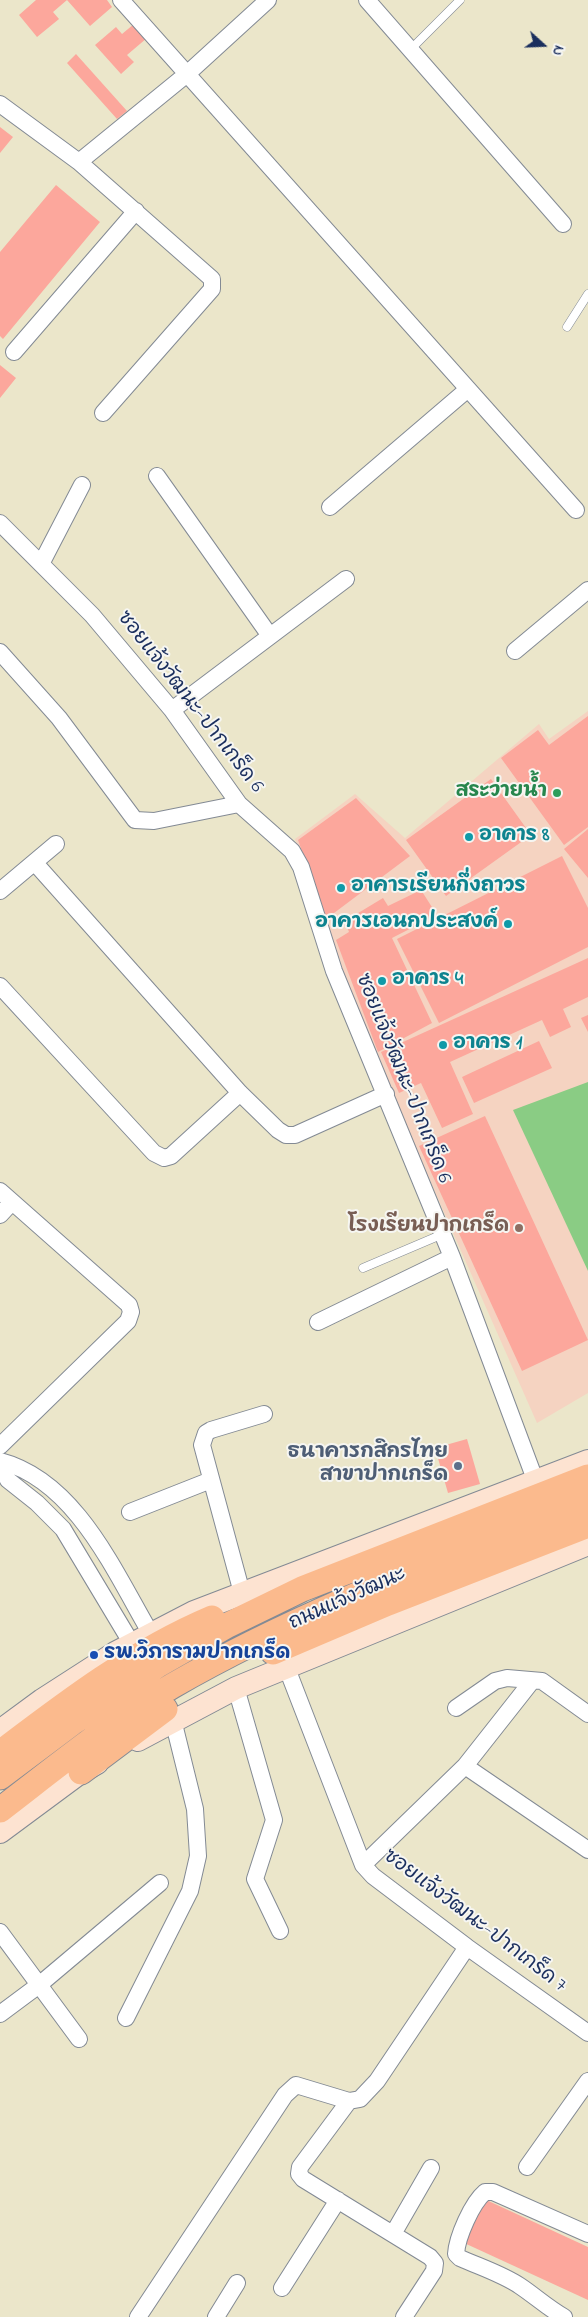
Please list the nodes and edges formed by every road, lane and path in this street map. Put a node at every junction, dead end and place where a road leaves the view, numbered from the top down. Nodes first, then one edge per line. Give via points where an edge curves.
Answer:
1 (121, 0) edge
2 (268, 0) edge
3 (367, 0) edge
4 (460, 0) edge
5 (411, 49) junction
6 (187, 74) junction
7 (0, 104) edge
8 (79, 162) junction
9 (136, 211) junction
10 (563, 224) dead end
11 (588, 294) edge
12 (567, 328) dead end
13 (14, 352) dead end
14 (468, 390) junction
15 (103, 413) dead end
16 (157, 476) dead end
17 (82, 485) dead end
18 (330, 508) dead end
19 (576, 510) dead end
20 (0, 523) edge
21 (42, 564) junction
22 (346, 579) dead end
23 (588, 590) edge
24 (270, 636) junction
25 (515, 651) dead end
26 (0, 652) edge
27 (172, 710) junction
28 (239, 804) junction
29 (56, 844) dead end
30 (34, 863) junction
31 (0, 891) edge
32 (0, 986) edge
33 (240, 1093) junction
34 (386, 1094) junction
35 (4, 1203) edge
36 (443, 1234) junction
37 (452, 1257) junction
38 (363, 1268) dead end
39 (318, 1322) dead end
40 (264, 1414) dead end
41 (0, 1446) edge
42 (0, 1461) edge
43 (588, 1461) edge
44 (0, 1466) edge
45 (588, 1477) edge
46 (211, 1480) junction
47 (536, 1482) junction
48 (588, 1502) edge
49 (130, 1512) dead end
50 (588, 1525) edge
51 (588, 1544) edge
52 (302, 1588) junction
53 (242, 1593) junction
54 (141, 1639) junction
55 (286, 1666) junction
56 (532, 1681) junction
57 (236, 1688) junction
58 (456, 1708) dead end
59 (588, 1714) edge
60 (173, 1720) junction
61 (2, 1725) edge
62 (0, 1753) edge
63 (465, 1766) junction
64 (81, 1772) junction
65 (0, 1776) edge
66 (0, 1810) edge
67 (0, 1832) edge
68 (588, 1850) edge
69 (363, 1865) junction
70 (160, 1883) dead end
71 (280, 1931) dead end
72 (0, 1932) edge
73 (467, 1947) junction
74 (39, 1985) junction
75 (0, 2014) edge
76 (126, 2018) dead end
77 (588, 2033) edge
78 (79, 2039) dead end
79 (588, 2081) edge
80 (349, 2101) junction
81 (527, 2167) dead end
82 (431, 2168) dead end
83 (338, 2200) junction
84 (393, 2234) junction
85 (588, 2234) edge
86 (237, 2283) dead end
87 (282, 2288) dead end
88 (138, 2317) edge
89 (216, 2317) edge
90 (404, 2317) edge
91 (564, 2317) edge

1 - 6 street
2 - 6 street
3 - 5 street
4 - 5 lane
5 - 10 street
6 - 8 street
6 - 14 street
7 - 8 street
8 - 9 street
9 - 13 street
9 - 15 street via 212,278 213,284
11 - 12 lane
14 - 18 street
14 - 19 street
16 - 24 street
17 - 21 street
20 - 21 street, ซอยแจ้งวัฒนะ-ปากเกร็ด 6
21 - 27 street, ซอยแจ้งวัฒนะ-ปากเกร็ด 6 via 92,615
22 - 24 street
23 - 25 street
24 - 27 street
26 - 28 street via 59,718 135,820 154,821
27 - 28 street, ซอยแจ้งวัฒนะ-ปากเกร็ด 6
28 - 34 street, ซอยแจ้งวัฒนะ-ปากเกร็ด 6 via 292,851 301,867 334,971
29 - 30 street
30 - 31 street
30 - 33 street
32 - 33 street via 154,1153 164,1158
33 - 34 street via 286,1135 295,1135
34 - 36 street, ซอยแจ้งวัฒนะ-ปากเกร็ด 6
35 - 41 street via 129,1305 131,1312 128,1321
36 - 37 street, ซอยแจ้งวัฒนะ-ปากเกร็ด 6
36 - 38 lane
37 - 39 street
37 - 47 street, ซอยแจ้งวัฒนะ-ปากเกร็ด 6
40 - 46 street via 206,1432 202,1446
42 - 54 street via 17,1465 48,1485 81,1517
43 - 47 main road, ถนนแจ้งวัฒนะ
44 - 54 street via 8,1480 37,1502 63,1529
45 - 52 main road, ถนนแจ้งวัฒนะ
46 - 49 street
46 - 53 street
47 - 53 main road, ถนนแจ้งวัฒนะ
48 - 66 main road, ถนนแจ้งวัฒนะ via 408,1573 250,1644 172,1687 88,1742
50 - 64 main road via 388,1603 230,1670 172,1704
51 - 55 main road, ถนนแจ้งวัฒนะ
52 - 62 main road via 178,1632 84,1690
52 - 65 main road, ถนนแจ้งวัฒนะ via 158,1665
53 - 54 main road, ถนนแจ้งวัฒนะ via 194,1612
54 - 61 main road, ถนนแจ้งวัฒนะ
55 - 57 main road, ถนนแจ้งวัฒนะ
55 - 69 street, ซอยแจ้งวัฒนะ-ปากเกร็ด 7
56 - 58 street via 507,1678 495,1681
56 - 59 street via 542,1681
56 - 63 street
57 - 60 main road, ถนนแจ้งวัฒนะ
57 - 71 street via 274,1820 255,1878
60 - 64 main road, ถนนแจ้งวัฒนะ
60 - 76 street via 195,1809 198,1856 190,1891
63 - 68 street
63 - 69 street
64 - 67 main road, ถนนแจ้งวัฒนะ
69 - 73 street, ซอยแจ้งวัฒนะ-ปากเกร็ด 7
70 - 74 street
72 - 74 street
73 - 77 street, ซอยแจ้งวัฒนะ-ปากเกร็ด 7
73 - 80 street via 377,2081 360,2099
74 - 75 street
74 - 78 street
79 - 81 street
80 - 83 street via 300,2167 299,2174
80 - 88 street via 296,2085 285,2095
82 - 84 street
83 - 84 street
83 - 87 street
84 - 90 street via 435,2263 434,2271
85 - 91 street via 493,2192 485,2192 478,2198 456,2243 456,2254 460,2258 503,2276
86 - 89 street

